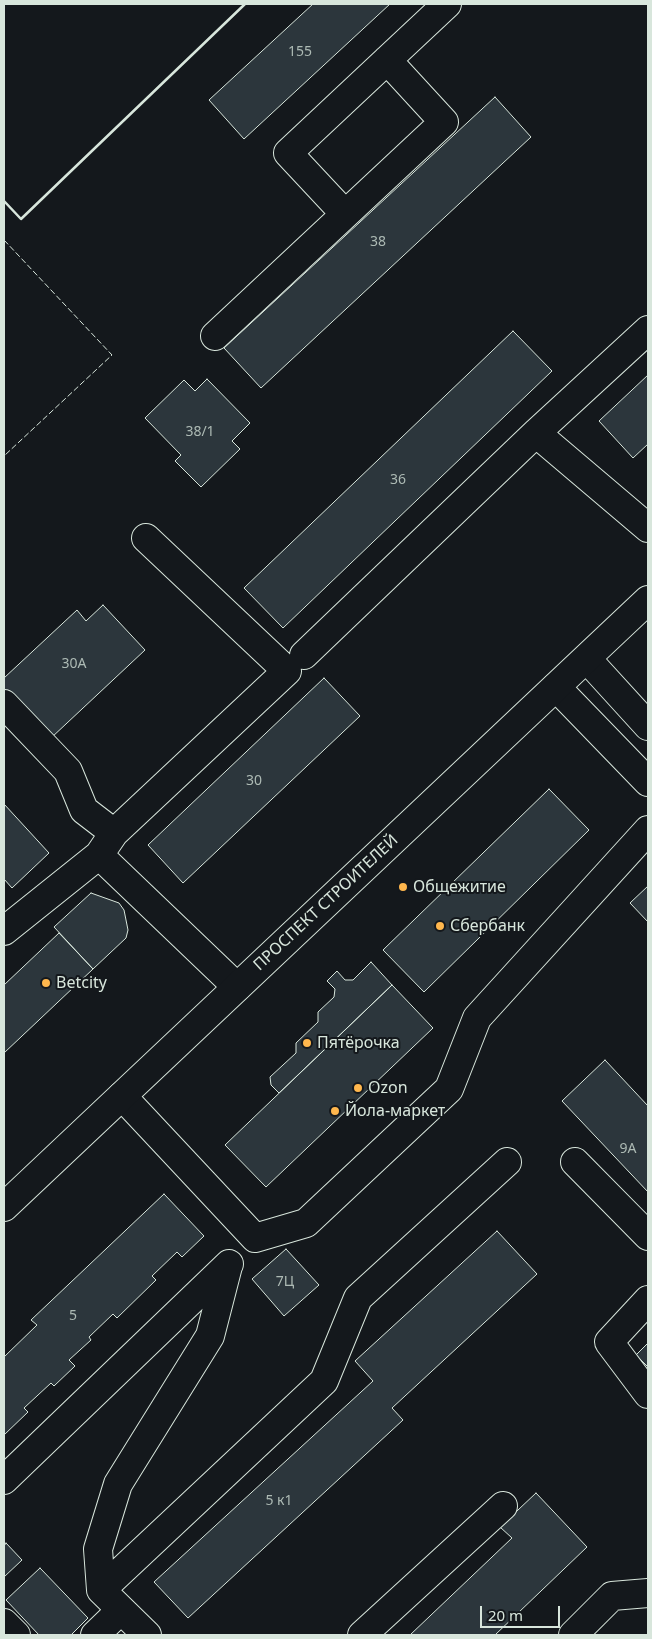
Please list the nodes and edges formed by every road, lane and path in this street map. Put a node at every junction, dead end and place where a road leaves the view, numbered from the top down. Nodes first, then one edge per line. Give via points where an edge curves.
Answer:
1 (447, 4) edge
2 (387, 60) junction
3 (345, 214) junction
4 (648, 330) edge
5 (215, 336) dead end
6 (536, 433) junction
7 (648, 528) edge
8 (146, 538) dead end
9 (648, 600) edge
10 (304, 655) dead end
11 (586, 659) junction
12 (556, 687) junction
13 (4, 704) edge
14 (648, 726) edge
15 (648, 782) edge
16 (648, 830) edge
17 (106, 844) junction
18 (4, 931) edge
19 (237, 987) junction
20 (122, 1096) junction
21 (507, 1162) dead end
22 (575, 1162) dead end
23 (4, 1207) edge
24 (648, 1236) edge
25 (255, 1238) junction
26 (228, 1266) junction
27 (648, 1300) edge
28 (648, 1394) edge
29 (4, 1480) edge
30 (502, 1506) dead end
31 (101, 1590) junction
32 (648, 1593) edge
33 (121, 1610) junction
34 (4, 1623) edge
35 (16, 1635) edge
36 (95, 1635) edge
37 (147, 1635) edge
38 (362, 1635) edge
39 (573, 1635) edge

1 - 2 main road
2 - 3 main road via 288,153
2 - 3 main road via 444,122
3 - 5 main road
4 - 6 main road
6 - 7 main road
6 - 10 main road
8 - 17 main road via 287,671
9 - 11 main road, ПРОСПЕКТ СТРОИТЕЛЕЙ
11 - 12 main road, ПРОСПЕКТ СТРОИТЕЛЕЙ
11 - 14 main road
12 - 15 main road
12 - 19 main road, ПРОСПЕКТ СТРОИТЕЛЕЙ
13 - 17 main road via 68,771 84,810
16 - 25 main road via 477,1018 450,1089 306,1223
17 - 18 main road
17 - 19 main road
19 - 20 main road, ПРОСПЕКТ СТРОИТЕЛЕЙ
20 - 23 main road, ПРОСПЕКТ СТРОИТЕЛЕЙ
20 - 25 main road
21 - 31 main road via 358,1298 324,1381
22 - 24 main road
25 - 26 main road
26 - 29 main road
26 - 31 main road via 210,1336 118,1484 98,1549
27 - 28 main road via 609,1342
30 - 38 main road
31 - 33 main road
32 - 39 main road via 612,1596
33 - 36 main road
33 - 37 main road
34 - 35 main road

